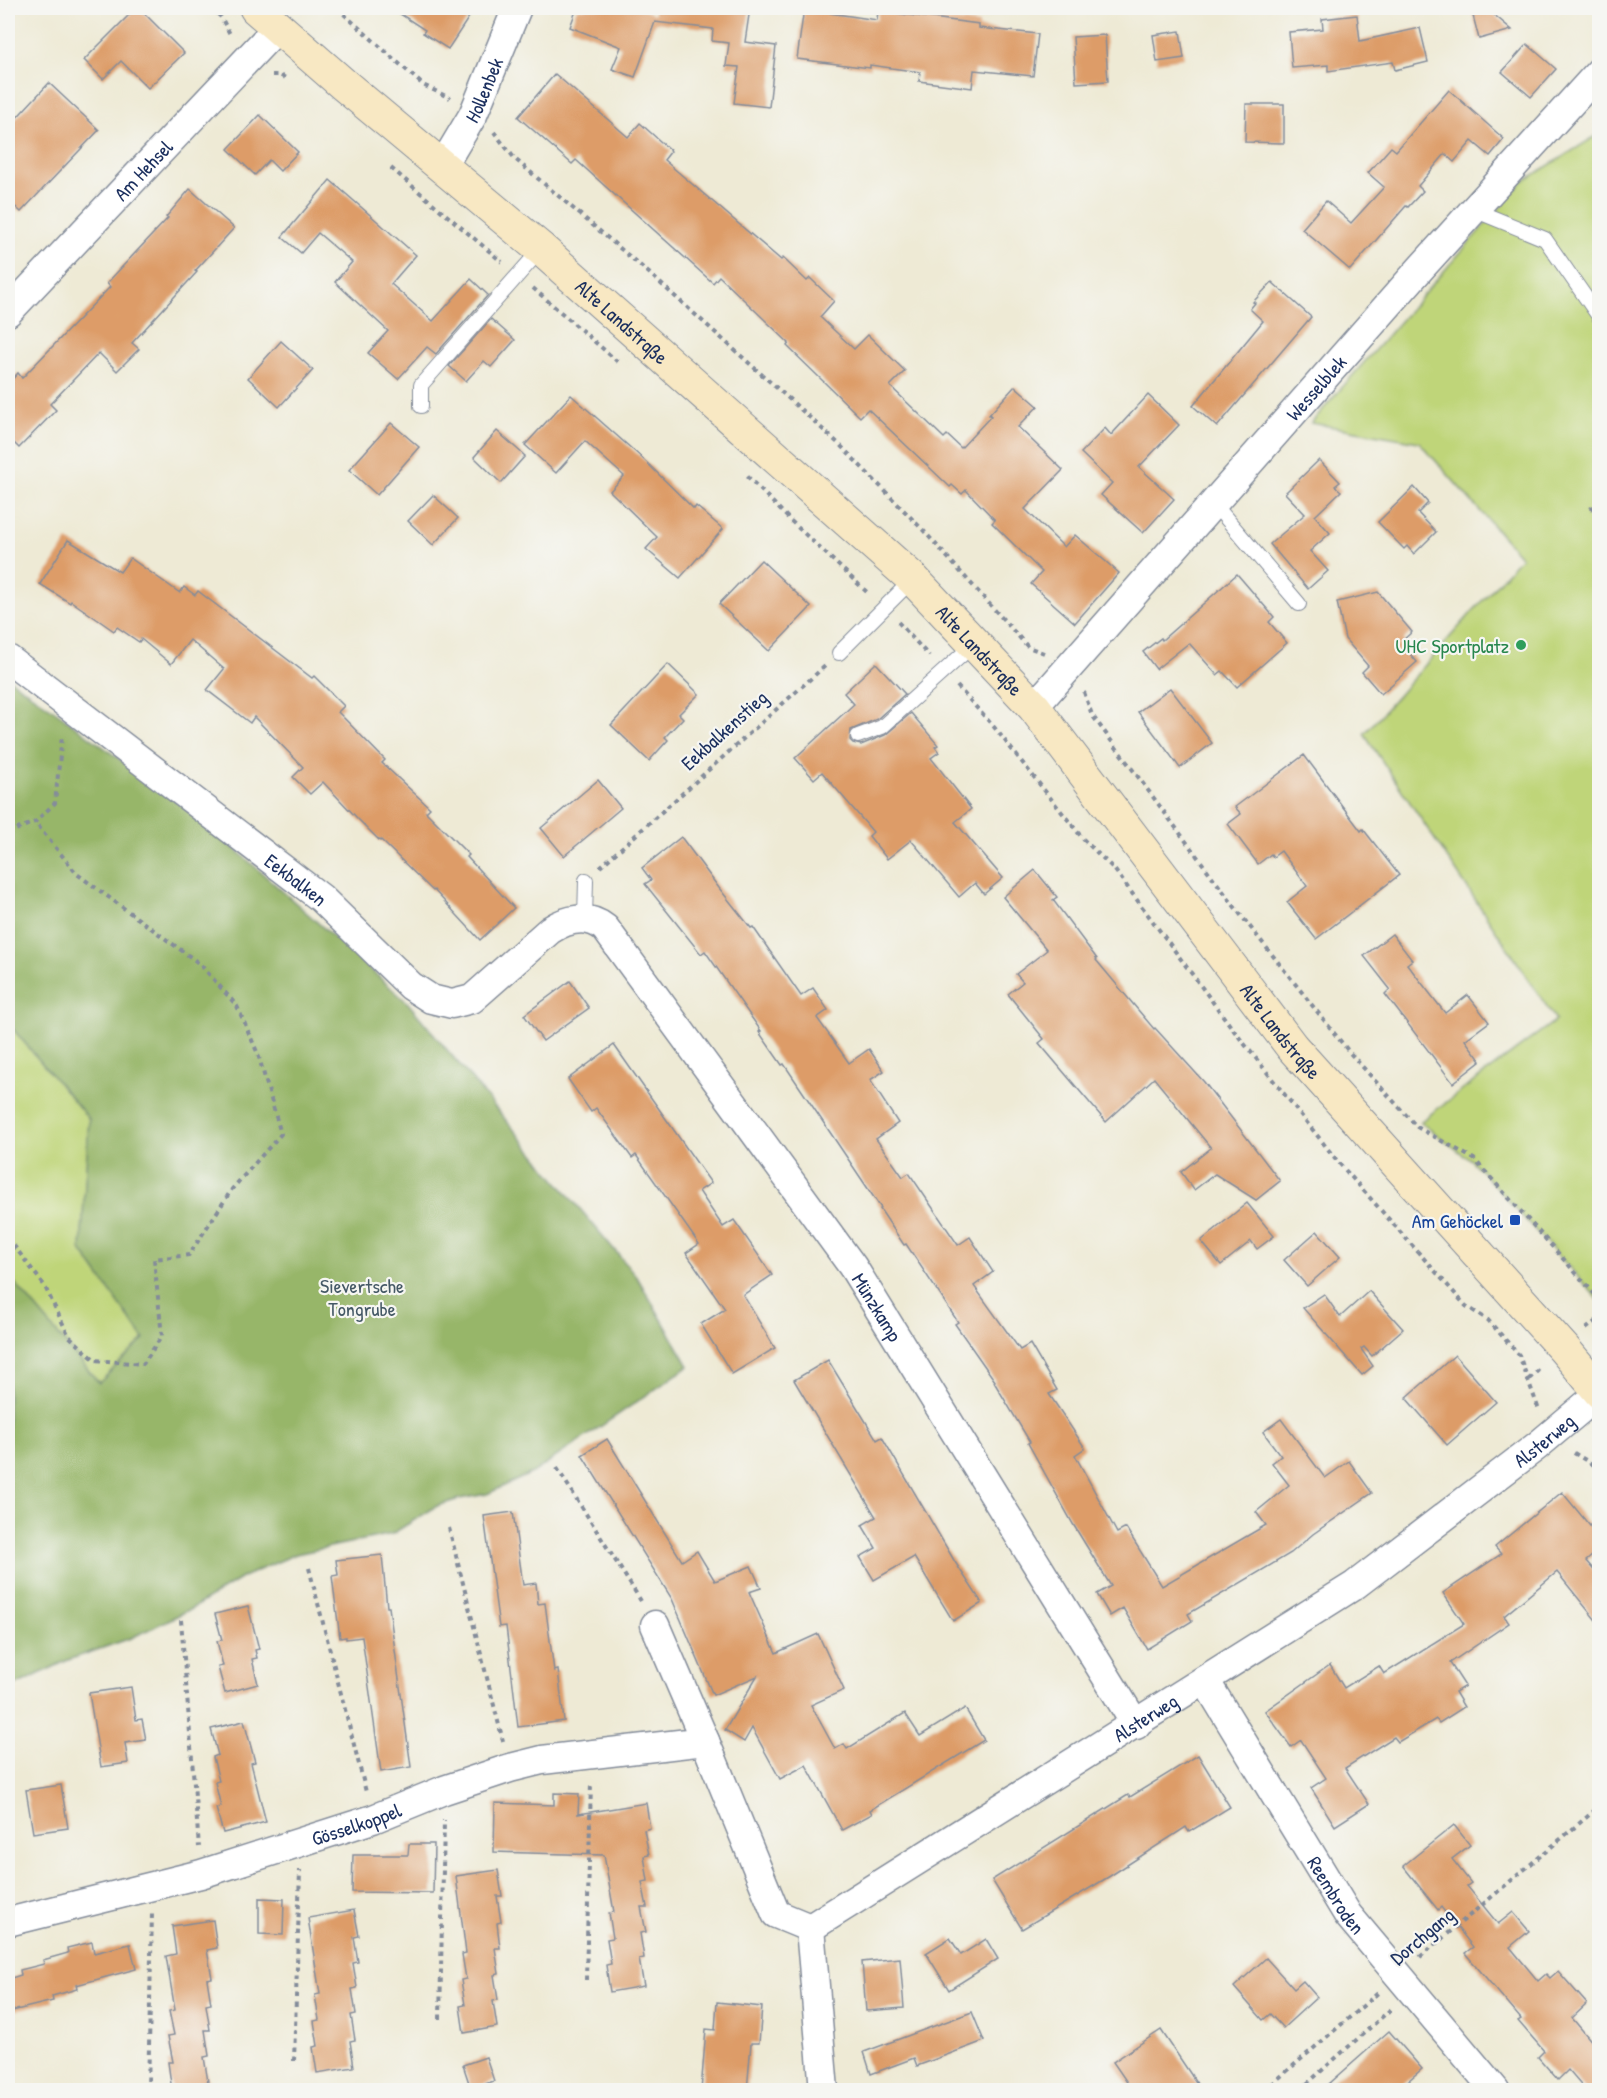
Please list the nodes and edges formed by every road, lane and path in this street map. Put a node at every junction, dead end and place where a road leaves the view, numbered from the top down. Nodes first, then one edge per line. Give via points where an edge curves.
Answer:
1 (211, 8) edge
2 (338, 8) edge
3 (517, 8) edge
4 (266, 18) edge
5 (234, 46) dead end
6 (1599, 71) edge
7 (270, 75) dead end
8 (290, 80) dead end
9 (454, 101) dead end
10 (492, 129) dead end
11 (385, 162) dead end
12 (442, 167) junction
13 (1474, 210) junction
14 (541, 249) junction
15 (518, 275) junction
16 (8, 312) edge
17 (1599, 318) edge
18 (621, 364) dead end
19 (421, 406) dead end
20 (746, 474) dead end
21 (1214, 504) junction
22 (1591, 507) dead end
23 (1599, 520) edge
24 (913, 579) junction
25 (1299, 604) dead end
26 (884, 608) junction
27 (974, 644) junction
28 (839, 653) joint
29 (1052, 655) dead end
30 (8, 659) edge
31 (943, 671) junction
32 (1082, 688) dead end
33 (1034, 707) junction
34 (73, 709) junction
35 (858, 736) dead end
36 (36, 822) junction
37 (8, 833) edge
38 (586, 880) joint
39 (585, 919) junction
40 (8, 1238) edge
41 (1599, 1300) edge
42 (1599, 1318) edge
43 (1590, 1326) dead end
44 (1537, 1372) dead end
45 (1528, 1379) junction
46 (1599, 1392) edge
47 (1543, 1418) dead end
48 (1570, 1450) dead end
49 (557, 1468) dead end
50 (1599, 1468) edge
51 (449, 1528) dead end
52 (309, 1568) dead end
53 (181, 1620) dead end
54 (655, 1625) joint
55 (1205, 1680) junction
56 (1136, 1725) junction
57 (705, 1741) junction
58 (592, 1755) junction
59 (510, 1768) junction
60 (444, 1790) junction
61 (1599, 1806) edge
62 (373, 1819) junction
63 (301, 1842) junction
64 (201, 1874) junction
65 (153, 1885) junction
66 (8, 1922) edge
67 (810, 1928) junction
68 (586, 1980) dead end
69 (1404, 1984) junction
70 (440, 2019) dead end
71 (294, 2061) dead end
72 (148, 2091) edge
73 (824, 2091) edge
74 (1265, 2091) edge
75 (1300, 2091) edge
76 (1495, 2091) edge

1 - 5 path via 228,28
2 - 9 path via 423,85
3 - 12 street, Hollenbek via 473,115
4 - 12 main road, Alte Landstraße
4 - 16 street, Am Hehsel
6 - 13 street, Wesselblek
7 - 8 path
10 - 29 path via 515,159 838,443 1028,647
11 - 15 path
12 - 14 main road, Alte Landstraße
13 - 17 lane via 1545,239
13 - 21 street, Wesselblek
14 - 15 lane
14 - 24 main road, Alte Landstraße
15 - 18 path
15 - 19 lane via 421,385
20 - 26 path
21 - 25 lane
21 - 33 street, Wesselblek
22 - 23 path
24 - 26 lane
24 - 27 main road, Alte Landstraße
26 - 28 lane
26 - 31 path
27 - 31 lane
27 - 33 main road, Alte Landstraße
28 - 38 path, Eekbalkenstieg
30 - 34 street, Eekbalken
31 - 35 lane via 882,727
31 - 45 path via 994,727 1084,840 1114,869 1339,1163 1466,1306 1488,1320 1519,1355
32 - 41 path via 1092,715 1242,918 1350,1053 1417,1127 1474,1159
33 - 46 main road, Alte Landstraße via 1292,1047 1564,1348
34 - 36 path via 63,722 55,803
34 - 39 street, Eekbalken via 321,898 411,986 438,1002 452,1004 472,999 550,930 568,921
36 - 37 path
36 - 40 path via 77,874 200,964 237,1006 258,1054 281,1134 232,1189 189,1255 154,1259 162,1336 143,1364 96,1360 69,1336 44,1285
38 - 39 lane
39 - 56 street, Münzkamp via 600,924 613,936 852,1267
42 - 43 path
44 - 45 path
45 - 47 path
46 - 55 street, Alsterweg via 1537,1446 1355,1586
48 - 50 path
49 - 54 path
51 - 59 path
52 - 62 path
53 - 64 path
54 - 57 street
55 - 56 street, Alsterweg
55 - 69 street, Reembroden via 1348,1915
56 - 67 street, Alsterweg
57 - 58 street, Gösselkoppel
57 - 67 street via 776,1914
58 - 59 street, Gösselkoppel
58 - 68 path
59 - 60 street, Gösselkoppel
60 - 62 street, Gösselkoppel
60 - 70 path
61 - 69 path, Dorchgang
62 - 63 street, Gösselkoppel
63 - 64 street, Gösselkoppel
63 - 71 path
64 - 65 street, Gösselkoppel
65 - 66 street, Gösselkoppel
65 - 72 path
67 - 73 street
69 - 74 path, Dorchgang
69 - 75 path
69 - 76 street, Reembroden

